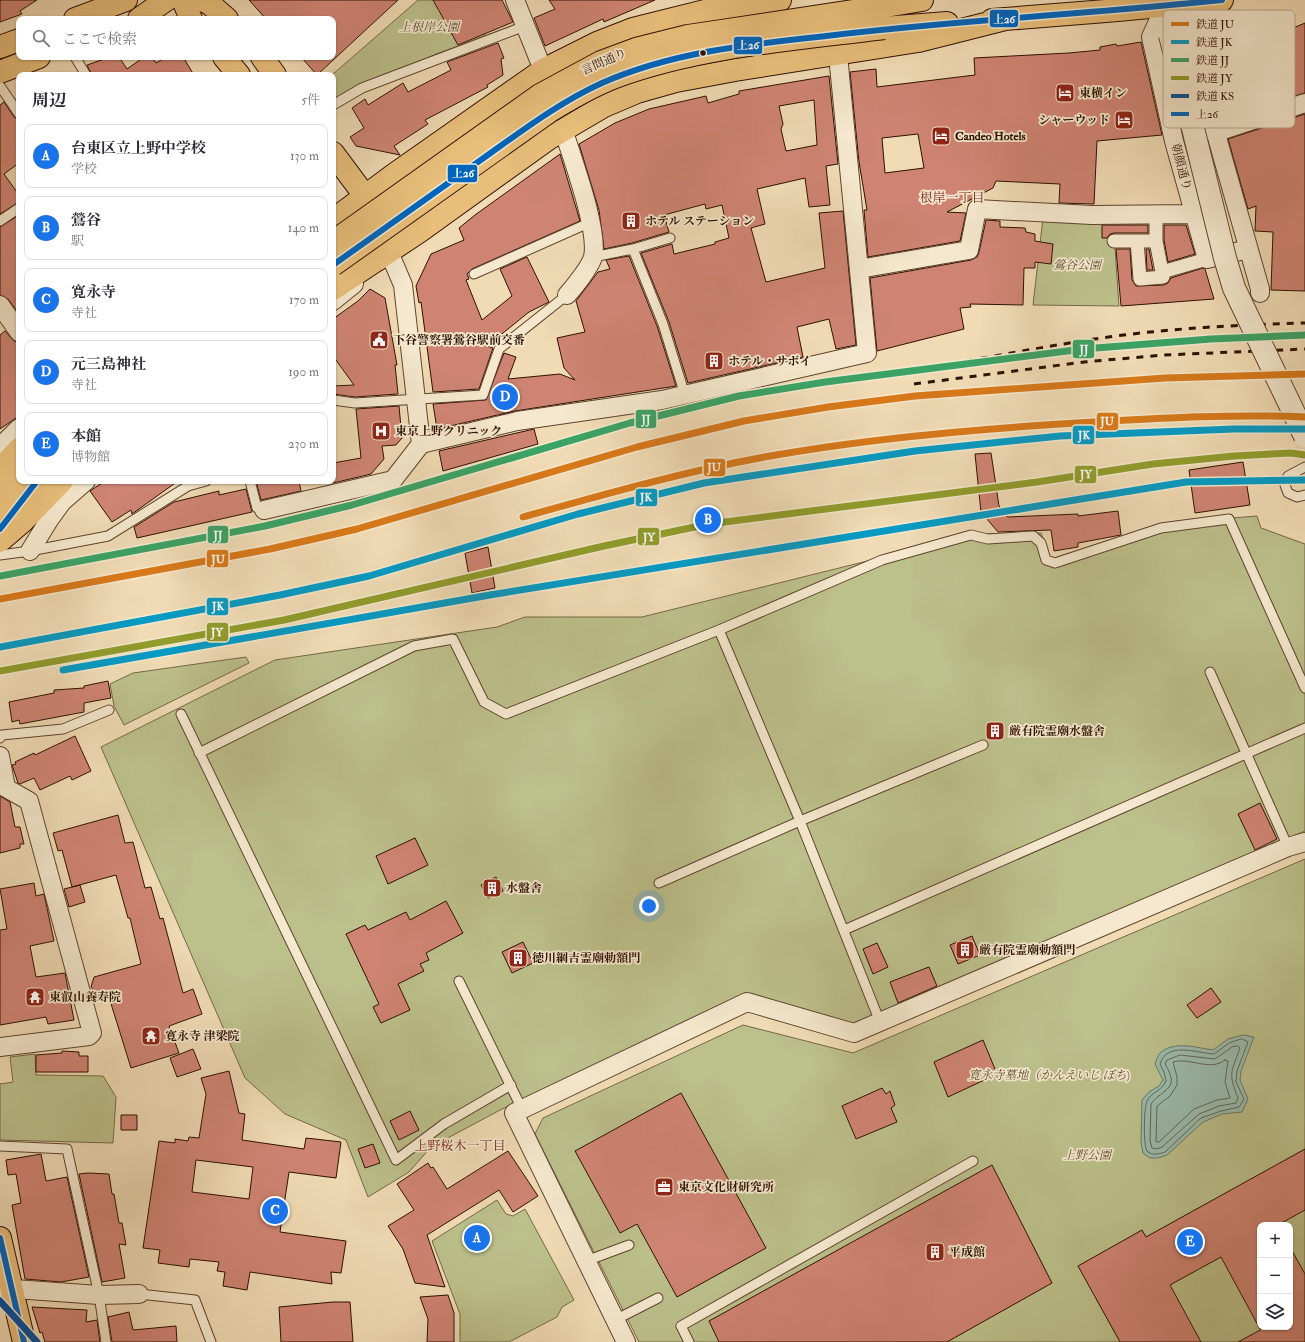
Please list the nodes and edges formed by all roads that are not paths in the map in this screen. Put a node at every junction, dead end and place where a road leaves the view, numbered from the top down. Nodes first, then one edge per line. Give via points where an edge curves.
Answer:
1 (126, 0) edge
2 (166, 0) edge
3 (183, 0) edge
4 (202, 0) edge
5 (515, 0) edge
6 (780, 0) edge
7 (922, 0) edge
8 (1222, 0) edge
9 (1165, 3) edge
10 (703, 5) edge
11 (83, 16) edge
12 (143, 16) edge
13 (190, 16) edge
14 (224, 16) edge
15 (1005, 19) junction
16 (525, 26) junction
17 (16, 41) edge
18 (0, 47) edge
19 (838, 55) junction
20 (31, 60) edge
21 (77, 60) edge
22 (264, 60) edge
23 (543, 70) junction
24 (0, 72) edge
25 (84, 72) edge
26 (273, 72) edge
27 (0, 86) edge
28 (1163, 91) edge
29 (336, 103) edge
30 (1305, 103) edge
31 (1295, 106) edge
32 (16, 110) edge
33 (1171, 128) edge
34 (1193, 128) edge
35 (1213, 128) edge
36 (1229, 128) edge
37 (563, 129) junction
38 (1214, 133) junction
39 (336, 157) edge
40 (365, 196) junction
41 (16, 210) edge
42 (336, 211) edge
43 (336, 213) edge
44 (1156, 214) junction
45 (1193, 214) junction
46 (0, 221) edge
47 (591, 222) junction
48 (670, 238) dead end
49 (336, 240) edge
50 (1114, 241) dead end
51 (1137, 241) junction
52 (1156, 241) junction
53 (633, 249) junction
54 (1248, 249) junction
55 (389, 252) junction
56 (593, 257) junction
57 (1207, 259) junction
58 (336, 263) edge
59 (859, 269) junction
60 (1162, 272) junction
61 (474, 274) dead end
62 (336, 287) edge
63 (1262, 293) dead end
64 (567, 294) joint
65 (336, 298) edge
66 (0, 305) edge
67 (16, 328) edge
68 (685, 395) junction
69 (416, 398) junction
70 (336, 400) edge
71 (16, 431) edge
72 (1305, 436) edge
73 (421, 444) junction
74 (0, 447) edge
75 (16, 452) edge
76 (1305, 467) edge
77 (0, 470) edge
78 (16, 476) edge
79 (35, 484) edge
80 (59, 484) edge
81 (83, 484) edge
82 (195, 484) edge
83 (251, 484) edge
84 (1305, 495) edge
85 (0, 500) edge
86 (264, 510) joint
87 (0, 529) edge
88 (0, 541) edge
89 (30, 552) junction
90 (0, 555) edge
91 (718, 630) junction
92 (1210, 672) dead end
93 (1305, 688) edge
94 (109, 710) dead end
95 (181, 714) dead end
96 (1305, 728) edge
97 (0, 738) edge
98 (983, 745) dead end
99 (199, 753) junction
100 (1247, 754) junction
101 (0, 756) edge
102 (800, 821) junction
103 (1305, 842) edge
104 (1288, 847) junction
105 (659, 883) dead end
106 (844, 930) junction
107 (459, 981) dead end
108 (880, 1022) junction
109 (0, 1048) edge
110 (511, 1085) junction
111 (522, 1109) junction
112 (0, 1146) edge
113 (973, 1162) dead end
114 (0, 1238) edge
115 (629, 1245) dead end
116 (586, 1261) junction
117 (5, 1288) edge
118 (139, 1294) joint
119 (98, 1295) junction
120 (658, 1298) dead end
121 (615, 1320) junction
122 (24, 1342) edge
123 (106, 1342) edge
124 (210, 1342) edge
125 (626, 1342) edge
126 (689, 1342) edge

1 - 11 main road
2 - 12 main road
3 - 13 main road
4 - 14 main road
5 - 16 street
6 - 10 main road
7 - 49 main road, 言問通り, bridge via 688,36 636,49 601,62 540,95
8 - 9 main road, 言問通り
9 - 15 main road, 言問通り
9 - 28 street, 朝顔通り via 1151,37
10 - 23 main road via 597,43
15 - 19 main road via 918,41
15 - 58 main road, 言問通り, bridge via 884,28 750,46 649,66 608,80 550,111
16 - 23 street
16 - 29 lane via 362,88
17 - 18 main road
19 - 37 main road via 676,81 637,92 604,106
19 - 59 street
20 - 24 main road
21 - 25 lane
22 - 26 main road
23 - 40 main road
27 - 32 lane
30 - 31 street
33 - 45 street, 朝顔通り
34 - 72 street, bridge via 1234,288
35 - 38 street
36 - 38 street
37 - 47 street
37 - 55 main road
38 - 54 street
39 - 40 main road
40 - 42 main road
40 - 55 main road
41 - 46 lane
43 - 55 main road
44 - 45 street
44 - 52 street
44 - 59 street via 1092,215 977,209 969,250
45 - 57 street, 朝顔通り
47 - 56 street
47 - 61 lane
48 - 53 lane
50 - 51 street
51 - 52 street
51 - 60 street via 1140,279 1163,277
52 - 60 street
53 - 56 lane
53 - 68 lane via 663,324
54 - 57 street
54 - 63 street
55 - 62 main road
55 - 65 street
55 - 69 street via 403,285
56 - 64 street
57 - 60 street
59 - 68 street via 867,353
64 - 69 lane via 499,349 484,395
66 - 67 street
68 - 73 street via 517,421
69 - 70 lane via 355,403
69 - 73 street
71 - 74 street
73 - 86 street via 393,480
75 - 77 main road
76 - 84 lane via 1288,476 1285,485 1288,493 1297,497
78 - 85 main road
79 - 87 main road
80 - 88 main road
81 - 89 street via 62,502
82 - 89 lane via 108,536
83 - 86 lane via 257,508
89 - 90 lane
91 - 93 lane via 882,560 971,535 988,539 1033,536 1041,543 1046,560 1055,563 1161,528 1229,519
91 - 99 lane via 506,714 484,702 453,639 414,646
91 - 102 lane
92 - 100 lane
94 - 97 lane via 63,729 2,735
95 - 99 lane
96 - 100 lane
98 - 102 lane
99 - 110 lane via 396,1160 444,1124
100 - 104 lane
100 - 106 lane
101 - 109 street via 6,788 29,802 92,1033 89,1036
102 - 105 lane
102 - 106 lane
103 - 104 street
104 - 108 street
106 - 108 lane
107 - 110 lane
108 - 111 street via 854,1033 747,1002
110 - 111 lane
111 - 116 street via 514,1113
112 - 119 lane via 67,1149
113 - 126 lane via 681,1326
114 - 117 main road
115 - 116 lane
116 - 121 street
117 - 119 street
117 - 122 main road
118 - 119 street
118 - 124 lane via 195,1300
119 - 123 lane
120 - 121 lane
121 - 125 street

